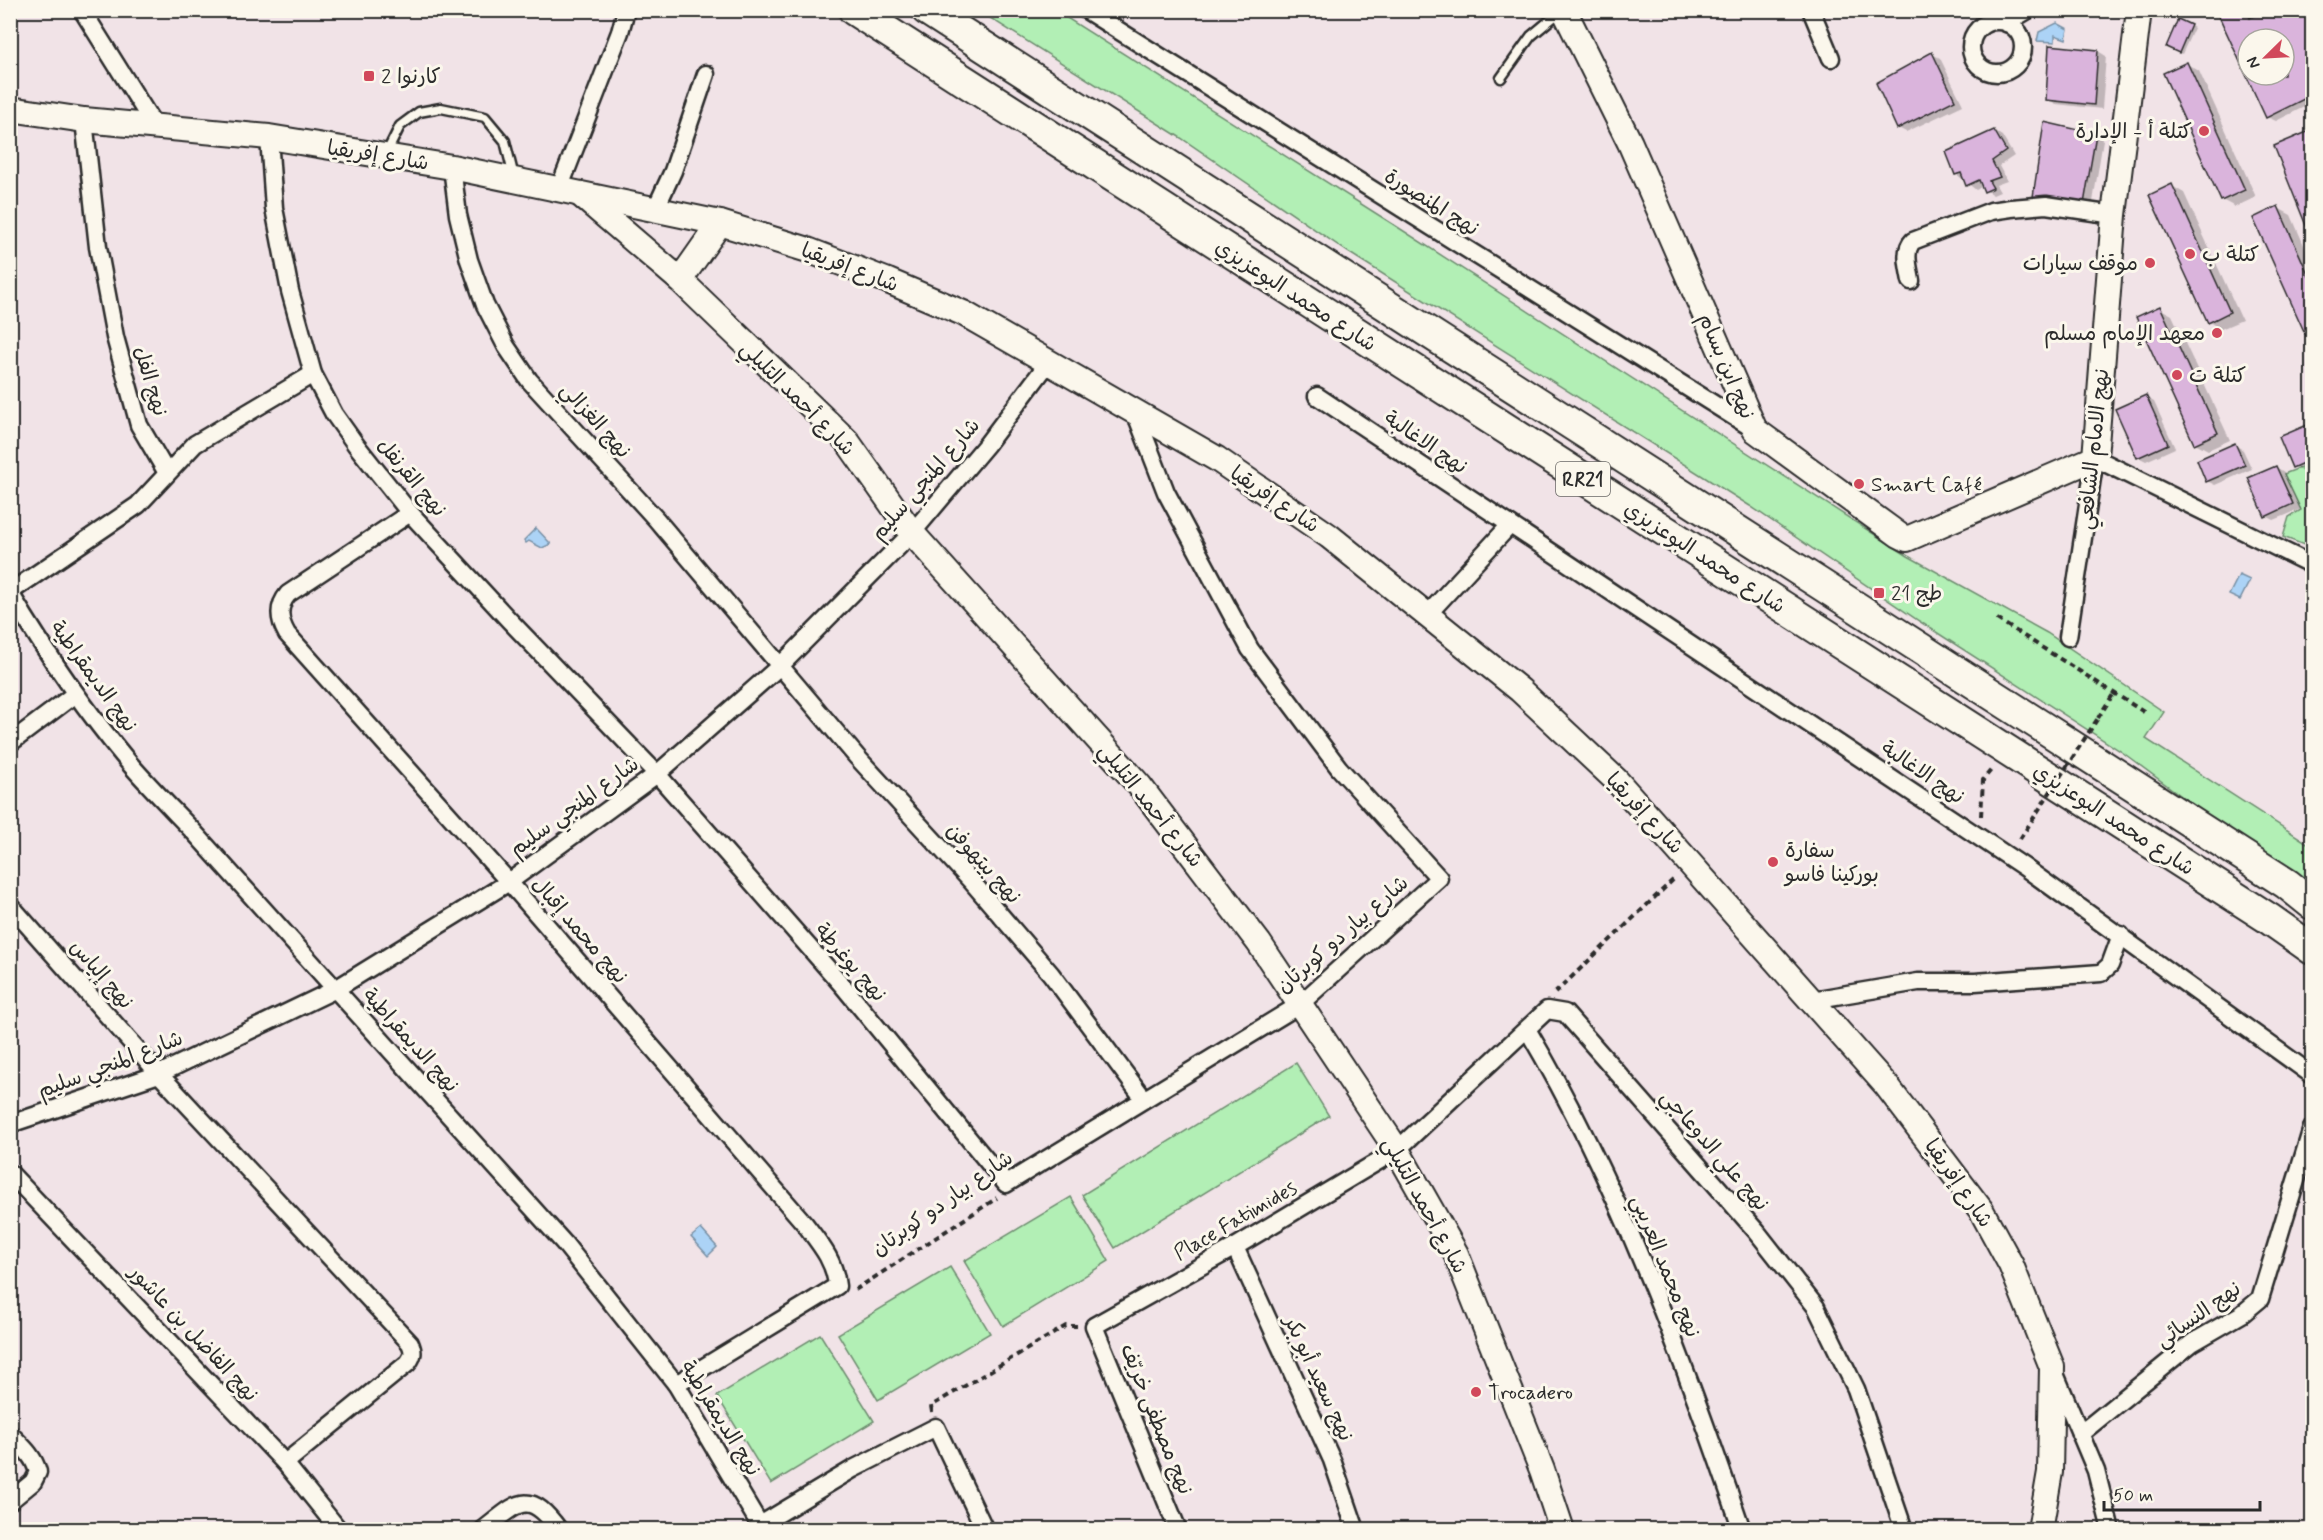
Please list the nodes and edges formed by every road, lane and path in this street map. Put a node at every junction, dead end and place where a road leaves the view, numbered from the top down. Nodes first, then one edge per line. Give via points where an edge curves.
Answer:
1 (82, 10) edge
2 (626, 10) edge
3 (854, 10) edge
4 (927, 10) edge
5 (1086, 10) edge
6 (1563, 10) edge
7 (1811, 10) edge
8 (2028, 10) edge
9 (2139, 10) edge
10 (2006, 23) dead end
11 (1831, 58) dead end
12 (706, 74) dead end
13 (1501, 78) dead end
14 (10, 109) edge
15 (84, 120) junction
16 (154, 125) junction
17 (269, 137) junction
18 (385, 156) junction
19 (452, 167) junction
20 (515, 180) junction
21 (570, 192) junction
22 (655, 210) junction
23 (2114, 214) junction
24 (720, 223) junction
25 (680, 280) junction
26 (1911, 280) dead end
27 (1048, 363) junction
28 (314, 374) junction
29 (1317, 396) dead end
30 (1135, 412) junction
31 (1755, 430) junction
32 (2095, 458) junction
33 (167, 473) junction
34 (410, 513) junction
35 (1510, 525) junction
36 (912, 533) junction
37 (2313, 565) edge
38 (10, 592) edge
39 (1428, 614) junction
40 (1997, 619) dead end
41 (2068, 637) dead end
42 (780, 666) junction
43 (2114, 693) junction
44 (75, 694) junction
45 (2147, 714) dead end
46 (10, 743) edge
47 (2006, 750) junction
48 (657, 774) junction
49 (1980, 815) dead end
50 (2020, 839) dead end
51 (1691, 863) junction
52 (509, 882) junction
53 (2300, 890) edge
54 (2313, 904) edge
55 (10, 905) edge
56 (2268, 918) junction
57 (2121, 935) junction
58 (2313, 949) edge
59 (2313, 966) edge
60 (334, 990) junction
61 (1812, 1000) junction
62 (1299, 1005) junction
63 (1546, 1010) junction
64 (1527, 1029) junction
65 (2308, 1072) edge
66 (159, 1074) junction
67 (1144, 1099) junction
68 (10, 1124) edge
69 (2313, 1128) edge
70 (1397, 1150) junction
71 (10, 1173) edge
72 (1006, 1184) junction
73 (1235, 1247) junction
74 (837, 1286) junction
75 (1094, 1326) junction
76 (2052, 1367) junction
77 (676, 1384) junction
78 (936, 1427) junction
79 (10, 1434) edge
80 (2080, 1434) junction
81 (285, 1462) junction
82 (10, 1501) edge
83 (762, 1527) edge
84 (339, 1530) edge
85 (483, 1530) edge
86 (559, 1530) edge
87 (985, 1530) edge
88 (1178, 1530) edge
89 (1356, 1530) edge
90 (1562, 1530) edge
91 (1743, 1530) edge
92 (1904, 1530) edge
93 (2040, 1530) edge
94 (2111, 1530) edge

1 - 16 street
2 - 21 street
3 - 47 highway, شارع محمد البوعزيزي / RR21
4 - 53 highway, شارع محمد البوعزيزي / RR21
5 - 31 street, نهج المنصورة
6 - 13 lane via 1531,36
6 - 31 street, نهج ابن بسام via 1630,143
7 - 11 street
8 - 10 street
9 - 23 street, نهج الامام الشافعي
12 - 22 street via 674,171
14 - 15 street, شارع إفريقيا
15 - 16 street, شارع إفريقيا
15 - 33 street, نهج الفل via 98,247 115,337 139,424
16 - 17 street, شارع إفريقيا
17 - 18 street, شارع إفريقيا
17 - 28 street, نهج القرنفل via 274,208 290,291
18 - 19 street, شارع إفريقيا
18 - 20 lane via 400,126 419,112 441,108 485,117 505,141
19 - 20 street, شارع إفريقيا
19 - 42 street, نهج الغزالي via 469,260 485,305 506,346 529,380 656,519
20 - 21 street, شارع إفريقيا
21 - 22 street, شارع إفريقيا
21 - 25 street, شارع أحمد التليلي
22 - 24 street, شارع إفريقيا
23 - 26 street via 2046,205 1991,211 1912,241 1907,252
23 - 32 street, نهج الامام الشافعي
24 - 25 street
24 - 27 street, شارع إفريقيا via 806,249 899,285 963,313
25 - 36 street, شارع أحمد التليلي via 847,441
27 - 30 street, شارع إفريقيا
27 - 36 street, شارع المنجي سليم
28 - 33 street via 195,444
28 - 34 street, نهج القرنفل via 356,446
29 - 35 street, نهج الاغالبة
30 - 39 street, شارع إفريقيا via 1272,496
30 - 62 street, شارع بيار دو كوبرتان via 1166,492 1250,649 1339,768 1439,878
31 - 32 street, نهج ابن بسام via 1907,539
32 - 37 street
32 - 41 street, نهج الامام الشافعي
33 - 38 street via 138,505
34 - 48 street, نهج القرنفل
34 - 52 street, نهج محمد إقبال via 288,594 279,610 280,623
35 - 39 street
35 - 57 street, نهج الاغالبة via 1981,837
36 - 42 street, شارع المنجي سليم
36 - 62 street, شارع أحمد التليلي via 1139,784 1259,943
38 - 44 street, نهج الديمقراطية
39 - 51 street, شارع إفريقيا via 1520,690 1616,780
40 - 43 path
42 - 48 street, شارع المنجي سليم
42 - 67 street, نهج بيتهوفن via 1051,975
43 - 45 path
43 - 50 path, bridge
44 - 46 street
44 - 60 street, نهج الديمقراطية via 130,764
47 - 49 path via 1983,780
47 - 56 highway, شارع محمد البوعزيزي / RR21
48 - 52 street, شارع المنجي سليم
48 - 72 street, نهج يوغرطة via 843,986
51 - 61 street, شارع إفريقيا
51 - 63 path via 1556,991
52 - 60 street, شارع المنجي سليم
52 - 74 street, نهج محمد إقبال via 805,1224 827,1254 836,1272
53 - 54 highway, شارع محمد البوعزيزي / RR21
55 - 66 street, نهج إلياس
56 - 58 highway, شارع محمد البوعزيزي / RR21
56 - 59 highway
57 - 61 street via 2110,965 2101,973 1917,982
57 - 65 street, نهج الاغالبة
60 - 66 street, شارع المنجي سليم
60 - 77 street, نهج الديمقراطية via 564,1243
61 - 76 street, شارع إفريقيا via 1886,1085 1981,1210 2011,1265
62 - 67 street, شارع بيار دو كوبرتان
62 - 70 street, شارع أحمد التليلي
63 - 64 street
63 - 92 street, نهج علي الدوعاجي via 1565,1013 1757,1232 1816,1307 1856,1389
64 - 70 street
64 - 91 street, نهج محمد العريبي via 1579,1123 1639,1251
66 - 68 street, شارع المنجي سليم
66 - 81 street, نهج إلياس via 413,1350 408,1363
67 - 72 street, شارع بيار دو كوبرتان
69 - 80 street, نهج النسائي via 2260,1299 2192,1343
70 - 73 street, Place Fatimides
70 - 90 street, شارع أحمد التليلي via 1456,1254
71 - 81 street, نهج الفاضل بن عاشور
72 - 74 path, شارع بيار دو كوبرتان via 999,1197 856,1290
73 - 75 street, Place Fatimides
73 - 89 street, نهج سعيد أبو بكر via 1332,1460
74 - 77 street
75 - 78 path via 1066,1326 931,1406
75 - 88 street, نهج مصطفى خريّف
76 - 80 street
76 - 93 street, شارع إفريقيا via 2050,1472
77 - 83 street, نهج الديمقراطية
78 - 83 street via 853,1469
78 - 87 street
79 - 82 street via 30,1454 38,1472 33,1482
80 - 94 street via 2096,1471
81 - 84 street, نهج الفاضل بن عاشور
85 - 86 street via 519,1503 530,1503 542,1508

